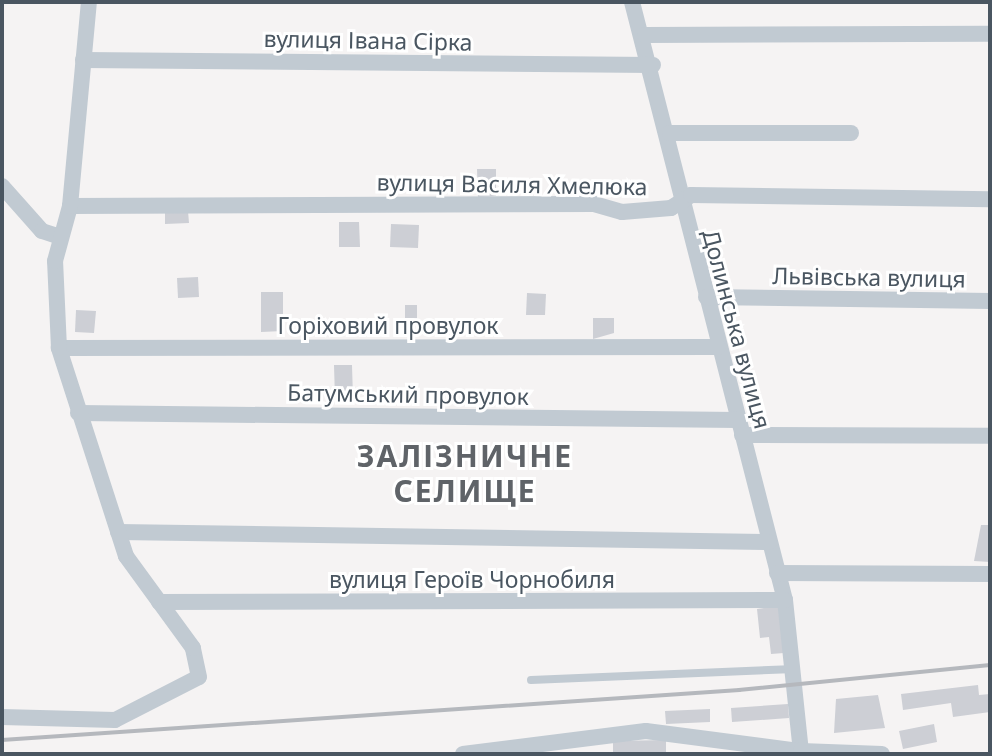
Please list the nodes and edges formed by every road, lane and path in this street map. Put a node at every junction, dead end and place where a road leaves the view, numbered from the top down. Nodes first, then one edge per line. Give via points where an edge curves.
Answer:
1 (89, 2) edge
2 (632, 2) edge
3 (990, 34) edge
4 (645, 35) junction
5 (83, 60) junction
6 (653, 65) junction
7 (670, 133) junction
8 (851, 133) dead end
9 (2, 186) edge
10 (990, 199) edge
11 (682, 202) junction
12 (71, 206) junction
13 (60, 237) junction
14 (706, 298) junction
15 (990, 301) edge
16 (718, 347) junction
17 (59, 348) junction
18 (78, 412) junction
19 (740, 428) junction
20 (990, 436) edge
21 (117, 532) junction
22 (769, 542) junction
23 (777, 573) junction
24 (990, 574) edge
25 (785, 600) junction
26 (159, 602) junction
27 (795, 669) junction
28 (531, 680) dead end
29 (2, 717) edge
30 (801, 751) junction
31 (463, 754) edge
32 (883, 754) edge

1 - 5 street
2 - 4 street, Долинська вулиця
3 - 4 street
4 - 6 street, Долинська вулиця
5 - 6 street, вулиця Івана Сірка
5 - 12 street
6 - 7 street, Долинська вулиця
7 - 8 street
7 - 11 street, Долинська вулиця
9 - 13 street via 42,231
10 - 11 street, вулиця Василя Хмелюка via 691,195
11 - 12 street, вулиця Василя Хмелюка via 622,212 594,204
11 - 14 street, Долинська вулиця
12 - 13 street
13 - 17 street
14 - 15 street, Львівська вулиця
14 - 16 street, Долинська вулиця
16 - 17 street, Горіховий провулок
16 - 19 street, Долинська вулиця
17 - 18 street
18 - 19 street, Батумський провулок
18 - 21 street
19 - 20 street, Батумський провулок
19 - 22 street, Долинська вулиця
21 - 22 street
21 - 26 street via 126,556
22 - 23 street, Долинська вулиця
23 - 24 street
23 - 25 street, Долинська вулиця
25 - 26 street, вулиця Героїв Чорнобиля
25 - 27 street, Долинська вулиця
26 - 29 street via 193,648 199,677 115,720
27 - 28 lane
27 - 30 street, Долинська вулиця
30 - 31 street via 646,730
30 - 32 street

